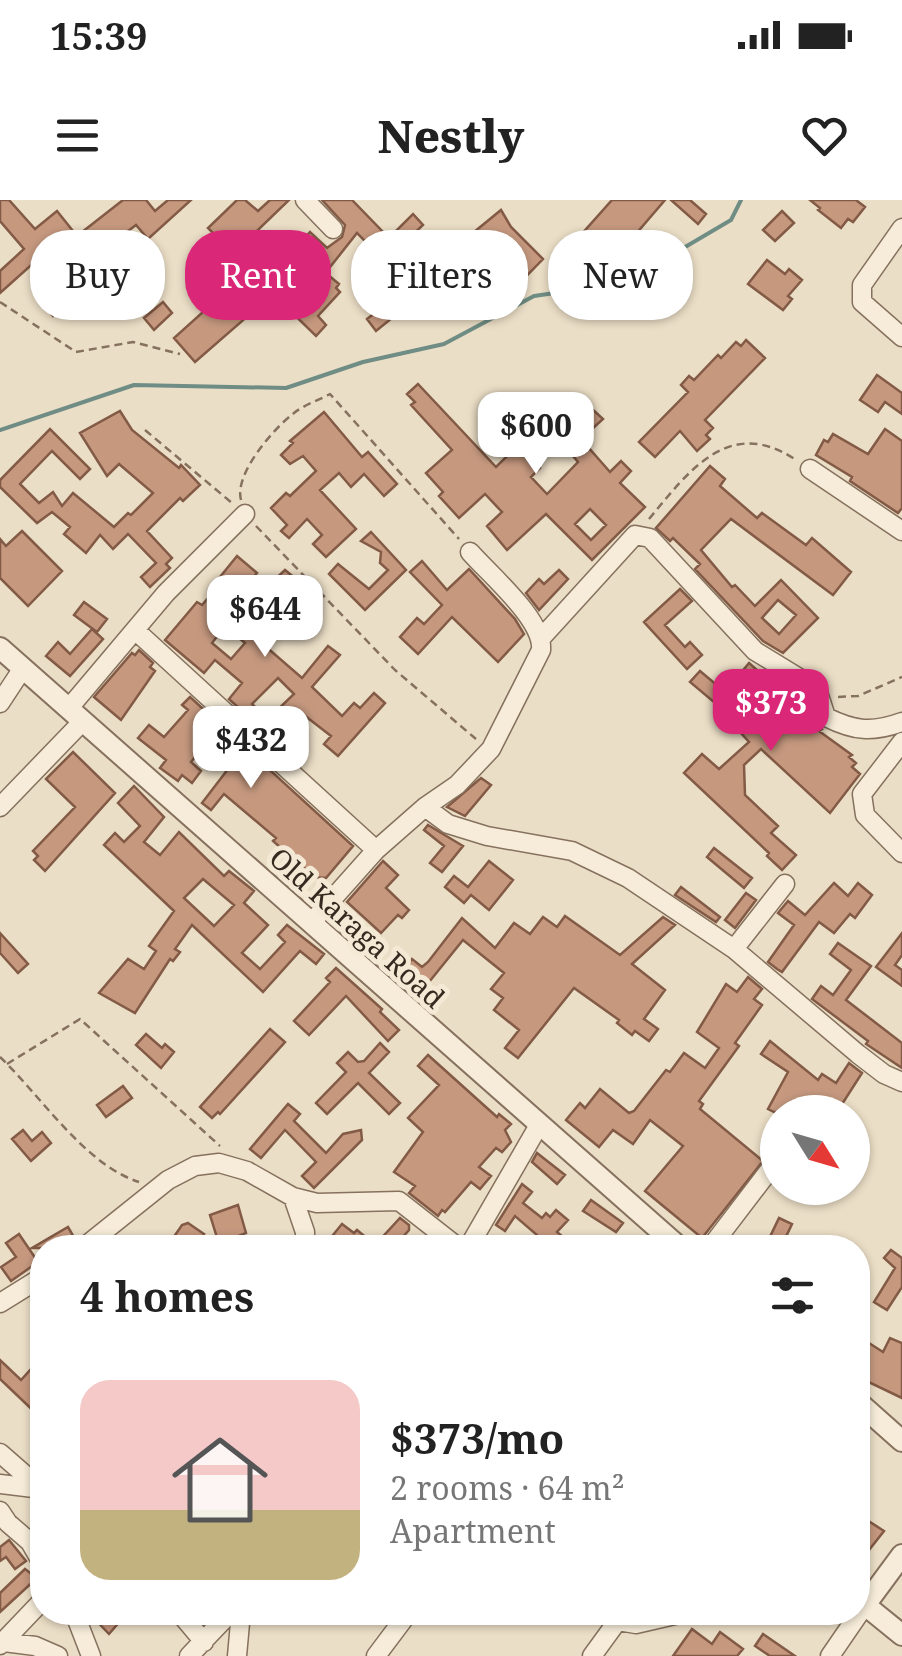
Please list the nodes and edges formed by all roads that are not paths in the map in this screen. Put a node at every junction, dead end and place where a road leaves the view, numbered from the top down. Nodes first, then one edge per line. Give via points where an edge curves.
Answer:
1 (305, 200) edge
2 (902, 228) edge
3 (333, 229) dead end
4 (902, 337) edge
5 (810, 469) road end
6 (245, 514) road end
7 (902, 530) edge
8 (470, 552) road end
9 (135, 630) junction
10 (543, 636) junction
11 (0, 648) edge
12 (24, 668) junction
13 (0, 702) edge
14 (76, 715) junction
15 (902, 722) edge
16 (902, 742) edge
17 (0, 806) edge
18 (426, 807) junction
19 (376, 850) junction
20 (902, 854) edge
21 (785, 884) dead end
22 (310, 923) junction
23 (734, 949) junction
24 (902, 1082) edge
25 (539, 1125) junction
26 (760, 1182) edge
27 (293, 1197) junction
28 (100, 1235) edge
29 (305, 1235) edge
30 (442, 1235) edge
31 (476, 1235) edge
32 (665, 1235) edge
33 (720, 1235) edge
34 (30, 1284) edge
35 (0, 1303) edge
36 (870, 1412) edge
37 (902, 1440) edge
38 (0, 1453) edge
39 (30, 1479) edge
40 (0, 1484) edge
41 (30, 1488) edge
42 (0, 1511) edge
43 (30, 1542) edge
44 (902, 1555) edge
45 (870, 1594) edge
46 (870, 1612) edge
47 (30, 1614) edge
48 (79, 1625) edge
49 (189, 1625) edge
50 (220, 1625) edge
51 (240, 1625) edge
52 (399, 1625) edge
53 (614, 1625) edge
54 (849, 1625) edge
55 (902, 1635) edge
56 (204, 1642) junction
57 (2, 1644) edge
58 (58, 1656) edge
59 (91, 1656) edge
60 (189, 1656) edge
61 (237, 1656) edge
62 (376, 1656) edge
63 (592, 1656) edge
64 (830, 1656) edge

1 - 3 street
2 - 4 street via 862,285 862,302
5 - 7 street
6 - 9 street
8 - 10 street
9 - 14 street
9 - 19 street
10 - 15 street via 635,536 650,538 754,652 817,688 826,717 850,729
10 - 18 street via 490,750
11 - 12 street, Old Karaga Road
12 - 13 street
12 - 14 street, Old Karaga Road
14 - 17 street
14 - 22 street, Old Karaga Road
16 - 20 street via 862,794 862,804
18 - 19 street
18 - 23 street via 448,824 572,851 628,878
19 - 22 street
21 - 23 street
22 - 25 street, Old Karaga Road
23 - 24 street via 858,1054
25 - 31 street
25 - 32 street, Old Karaga Road
26 - 33 street
27 - 28 street via 247,1170 195,1166
27 - 29 street
27 - 30 street via 316,1203 398,1200
34 - 35 street
36 - 37 street
38 - 39 street
40 - 41 street
42 - 43 street
44 - 45 street
46 - 55 street
47 - 57 street
48 - 59 street
49 - 56 street
50 - 56 street
51 - 61 street
52 - 62 street
53 - 63 street
54 - 64 street
56 - 60 street
57 - 58 street

